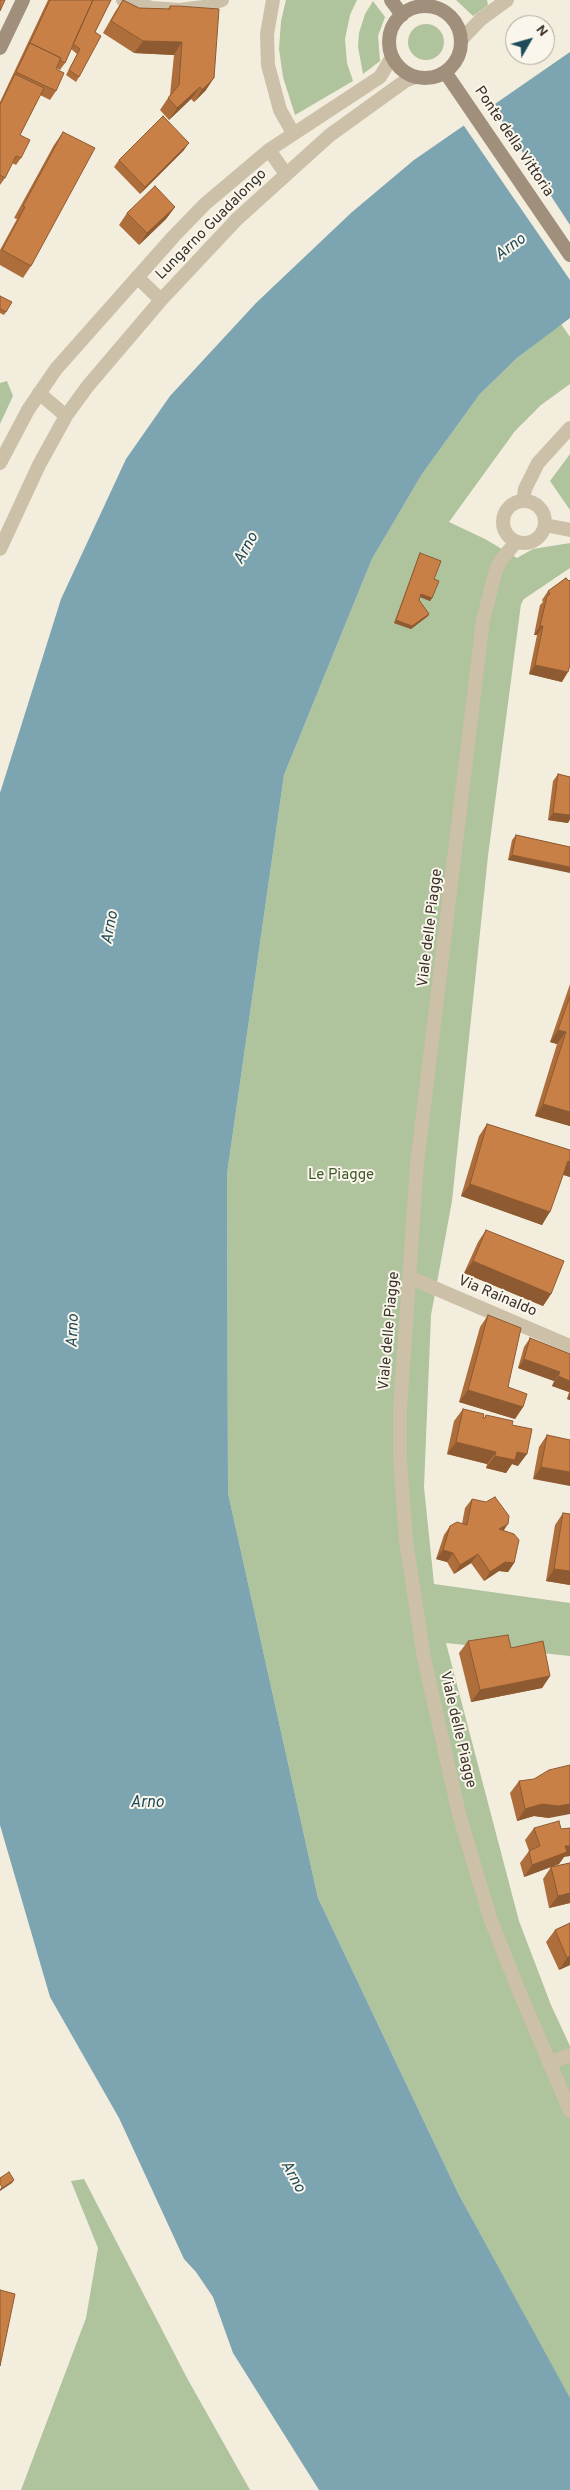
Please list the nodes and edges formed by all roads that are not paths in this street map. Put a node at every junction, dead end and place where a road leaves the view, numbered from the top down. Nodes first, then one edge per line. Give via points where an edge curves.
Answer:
1 (23, 0) edge
2 (123, 0) edge
3 (222, 0) edge
4 (273, 0) edge
5 (392, 0) edge
6 (507, 0) edge
7 (402, 15) junction
8 (461, 40) junction
9 (0, 48) edge
10 (392, 57) junction
11 (445, 72) junction
12 (415, 77) junction
13 (293, 133) junction
14 (269, 150) junction
15 (286, 174) junction
16 (570, 255) edge
17 (137, 277) junction
18 (160, 300) junction
19 (39, 393) junction
20 (66, 416) junction
21 (570, 428) edge
22 (0, 463) edge
23 (523, 501) junction
24 (545, 525) junction
25 (570, 530) edge
26 (516, 542) junction
27 (0, 549) edge
28 (411, 1278) junction
29 (570, 1346) edge
30 (570, 2055) edge
31 (549, 2063) junction
32 (570, 2110) edge

1 - 9 main road
2 - 3 street via 152,8 180,10 203,8
4 - 13 street via 267,34 268,64 275,95
5 - 7 main road
6 - 8 street via 481,19
7 - 8 main road via 421,7 441,10 456,24
7 - 10 main road via 390,34
8 - 11 main road via 456,61
10 - 12 main road via 403,70
10 - 13 street, Lungarno Guadalongo via 380,77
11 - 12 main road via 433,77
11 - 16 main road, Ponte della Vittoria
12 - 15 street, Lungarno Guadalongo via 330,135
13 - 14 street, Lungarno Guadalongo
14 - 15 street, Lungarno Guadalongo
14 - 17 street, Lungarno Guadalongo via 205,204
15 - 18 street, Lungarno Guadalongo via 237,219
17 - 18 street, Lungarno Guadalongo
17 - 19 street, Lungarno Guadalongo via 56,368
18 - 20 street, Lungarno Guadalongo
19 - 20 street
19 - 22 street, Lungarno Guadalongo
20 - 27 street, Lungarno Guadalongo
21 - 23 street via 538,463
23 - 24 street via 540,508
23 - 26 street via 511,506 504,516 504,528
24 - 25 street
24 - 26 street via 535,540
26 - 28 street, Viale delle Piagge via 496,570 484,620 417,1164
28 - 29 street, Via Rainaldo
28 - 31 street, Viale delle Piagge via 400,1410 400,1459 406,1541 424,1658 460,1814 490,1918
30 - 31 street
31 - 32 street, Viale delle Piagge

